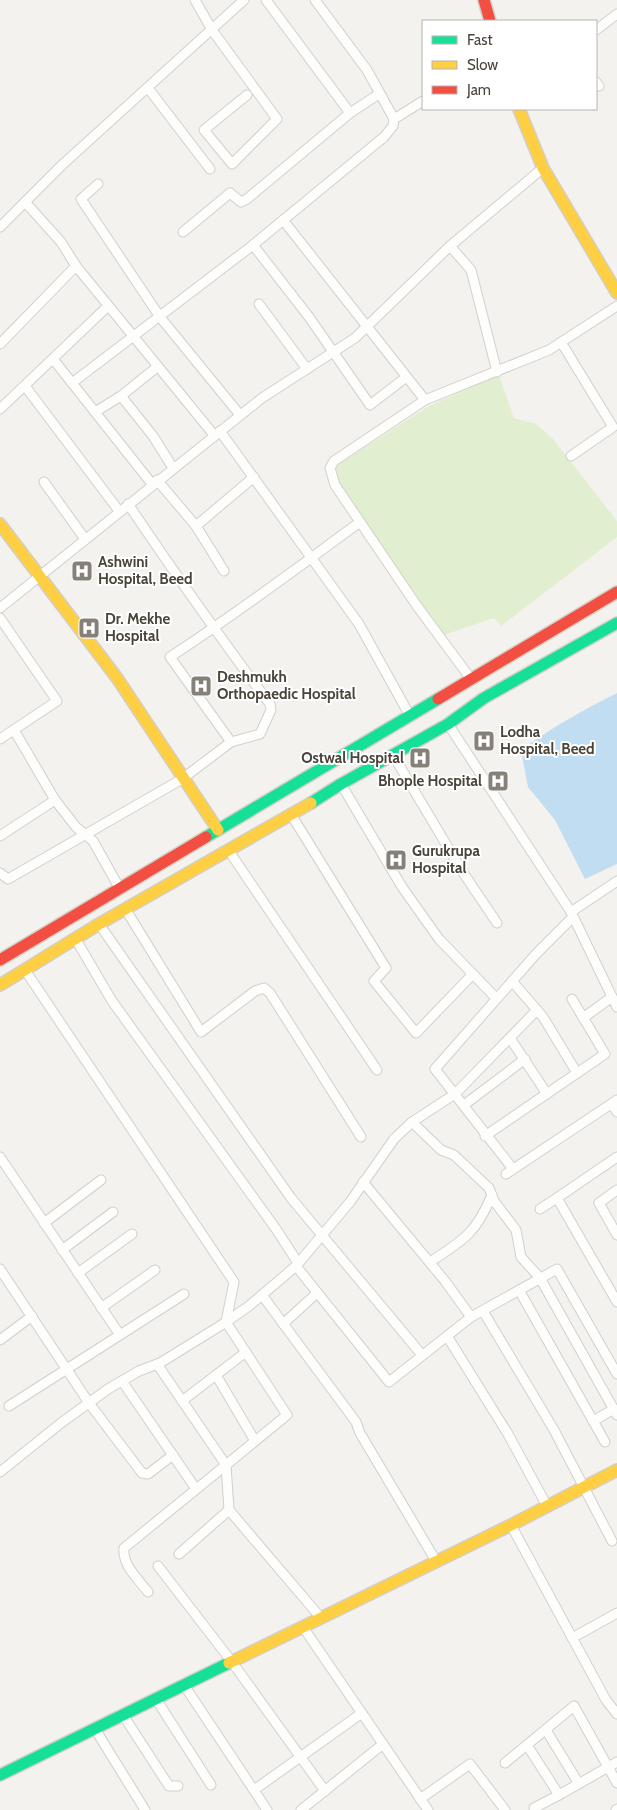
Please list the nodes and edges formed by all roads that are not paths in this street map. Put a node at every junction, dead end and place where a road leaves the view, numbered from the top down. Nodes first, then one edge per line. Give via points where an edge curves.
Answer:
1 (195, 0) edge
2 (244, 0) edge
3 (266, 0) edge
4 (315, 0) edge
5 (484, 0) edge
6 (617, 14) edge
7 (490, 20) edge
8 (597, 29) edge
9 (212, 30) junction
10 (148, 88) junction
11 (379, 94) junction
12 (247, 95) dead end
13 (422, 102) edge
14 (520, 110) edge
15 (350, 113) junction
16 (394, 119) junction
17 (543, 168) junction
18 (210, 169) dead end
19 (98, 184) dead end
20 (26, 202) junction
21 (282, 220) junction
22 (0, 227) edge
23 (183, 232) dead end
24 (253, 245) junction
25 (450, 246) junction
26 (76, 266) junction
27 (617, 293) edge
28 (259, 304) dead end
29 (108, 306) junction
30 (617, 306) edge
31 (160, 317) junction
32 (366, 326) junction
33 (133, 337) junction
34 (561, 342) junction
35 (0, 344) edge
36 (332, 352) junction
37 (53, 359) junction
38 (157, 367) junction
39 (307, 369) junction
40 (497, 372) junction
41 (405, 378) junction
42 (72, 383) junction
43 (25, 386) junction
44 (122, 396) junction
45 (425, 400) junction
46 (0, 409) edge
47 (95, 412) junction
48 (240, 415) junction
49 (217, 433) junction
50 (571, 456) dead end
51 (173, 468) junction
52 (254, 477) junction
53 (44, 482) dead end
54 (154, 482) junction
55 (128, 504) junction
56 (119, 511) junction
57 (360, 522) junction
58 (0, 524) edge
59 (196, 526) junction
60 (84, 539) junction
61 (312, 557) junction
62 (224, 571) dead end
63 (39, 576) junction
64 (617, 592) edge
65 (0, 608) edge
66 (0, 618) edge
67 (616, 627) edge
68 (213, 629) junction
69 (471, 679) junction
70 (410, 716) junction
71 (448, 724) junction
72 (14, 730) junction
73 (0, 739) edge
74 (231, 742) junction
75 (393, 755) junction
76 (184, 778) junction
77 (341, 784) junction
78 (55, 800) junction
79 (292, 816) junction
80 (218, 830) junction
81 (86, 835) junction
82 (0, 836) edge
83 (229, 851) junction
84 (0, 873) edge
85 (617, 881) edge
86 (120, 889) junction
87 (126, 910) junction
88 (572, 914) junction
89 (497, 923) dead end
90 (99, 924) junction
91 (75, 938) junction
92 (0, 960) edge
93 (25, 970) junction
94 (472, 975) junction
95 (512, 981) junction
96 (0, 985) edge
97 (612, 997) junction
98 (496, 998) junction
99 (572, 999) dead end
100 (617, 1007) edge
101 (537, 1010) junction
102 (583, 1018) junction
103 (510, 1038) junction
104 (525, 1059) junction
105 (377, 1070) dead end
106 (577, 1073) junction
107 (455, 1094) junction
108 (547, 1094) junction
109 (614, 1102) edge
110 (464, 1105) junction
111 (617, 1112) edge
112 (412, 1122) junction
113 (485, 1136) junction
114 (361, 1137) dead end
115 (617, 1157) edge
116 (2, 1164) edge
117 (101, 1180) dead end
118 (363, 1182) junction
119 (616, 1192) edge
120 (492, 1195) junction
121 (557, 1198) junction
122 (540, 1209) dead end
123 (113, 1212) dead end
124 (44, 1223) junction
125 (132, 1234) dead end
126 (617, 1235) edge
127 (322, 1236) junction
128 (62, 1250) junction
129 (430, 1262) junction
130 (297, 1264) junction
131 (0, 1269) edge
132 (155, 1270) dead end
133 (78, 1273) junction
134 (540, 1278) junction
135 (519, 1290) junction
136 (317, 1293) junction
137 (184, 1294) dead end
138 (262, 1295) junction
139 (617, 1302) edge
140 (101, 1308) junction
141 (483, 1311) junction
142 (32, 1316) junction
143 (471, 1317) junction
144 (226, 1322) junction
145 (283, 1324) junction
146 (120, 1335) junction
147 (447, 1336) junction
148 (0, 1340) edge
149 (246, 1352) junction
150 (422, 1355) junction
151 (157, 1364) junction
152 (67, 1368) junction
153 (617, 1374) edge
154 (216, 1375) junction
155 (122, 1381) junction
156 (182, 1401) junction
157 (89, 1403) junction
158 (9, 1406) dead end
159 (615, 1412) edge
160 (593, 1421) junction
161 (255, 1441) junction
162 (605, 1442) dead end
163 (173, 1455) junction
164 (226, 1464) junction
165 (617, 1470) edge
166 (0, 1472) edge
167 (583, 1487) junction
168 (196, 1489) junction
169 (547, 1506) junction
170 (229, 1510) junction
171 (511, 1525) junction
172 (612, 1541) dead end
173 (179, 1554) dead end
174 (436, 1561) junction
175 (158, 1566) dead end
176 (148, 1592) dead end
177 (617, 1613) edge
178 (321, 1618) junction
179 (303, 1627) junction
180 (572, 1638) junction
181 (232, 1662) junction
182 (184, 1685) junction
183 (156, 1699) junction
184 (362, 1713) junction
185 (617, 1714) edge
186 (123, 1715) junction
187 (95, 1729) junction
188 (546, 1730) junction
189 (383, 1744) junction
190 (528, 1745) junction
191 (300, 1757) junction
192 (617, 1762) edge
193 (504, 1763) dead end
194 (608, 1767) junction
195 (0, 1776) edge
196 (617, 1783) edge
197 (579, 1784) junction
198 (211, 1785) dead end
199 (178, 1786) dead end
200 (254, 1790) junction
201 (325, 1791) junction
202 (559, 1795) junction
203 (420, 1799) junction
204 (534, 1808) dead end
205 (145, 1810) edge
206 (267, 1810) edge
207 (301, 1810) edge
208 (428, 1810) edge
209 (505, 1810) edge

1 - 9 street
2 - 9 street
3 - 15 street
4 - 11 street via 348,42
5 - 7 main road
6 - 8 street
9 - 10 street
9 - 12 street via 277,119 232,164 204,130
10 - 18 street
10 - 20 street
11 - 15 street
11 - 16 street
13 - 16 street
14 - 17 main road
15 - 23 street via 247,199 242,202 230,193
16 - 21 street via 393,126 384,137
17 - 25 street
17 - 27 main road
19 - 31 street via 81,199
20 - 22 street
20 - 26 street via 61,242
21 - 24 street
21 - 32 street
24 - 31 street
24 - 36 street
25 - 32 street
25 - 40 street via 471,270
26 - 29 street
26 - 35 street
28 - 39 street
29 - 33 street
29 - 37 street
30 - 34 street
31 - 33 street
31 - 48 street
32 - 36 street via 355,338
32 - 41 street
33 - 38 street
33 - 42 street
34 - 40 street
34 - 50 street via 613,427
36 - 39 street
36 - 41 street via 370,405
37 - 42 street
37 - 43 street
38 - 44 street
38 - 49 street
39 - 48 street
40 - 45 street
41 - 45 street
42 - 47 street
43 - 46 street
43 - 56 street
44 - 47 street
44 - 51 street
45 - 57 street via 334,461 330,468 335,484
47 - 54 street
48 - 49 street
49 - 51 street
49 - 52 street
51 - 54 street
52 - 59 street
52 - 61 street
53 - 60 street
54 - 55 street
54 - 59 street
55 - 56 street
55 - 68 street
56 - 60 street
57 - 61 street
57 - 69 street
58 - 63 main road
59 - 62 street
60 - 63 street
61 - 68 street
61 - 70 street via 359,624
63 - 65 street
63 - 76 main road via 117,678
64 - 69 main road
66 - 72 street via 57,701
67 - 71 main road via 484,698
68 - 74 street via 170,657
68 - 74 street via 270,704 271,710 260,734
69 - 70 main road
70 - 80 main road
71 - 75 main road
71 - 88 street
72 - 73 street
72 - 78 street
74 - 76 street
75 - 77 main road
75 - 89 street
76 - 80 main road
76 - 81 street
77 - 79 main road
77 - 94 street via 402,887 439,938
78 - 81 street
78 - 82 street
79 - 83 main road
79 - 94 street via 386,968 374,981 416,1033
80 - 86 main road
81 - 84 street via 8,879
81 - 86 street via 105,860
83 - 87 main road
83 - 105 street
85 - 88 street
86 - 92 main road
87 - 90 main road
87 - 114 street via 201,1032 255,991 264,988 270,993
88 - 95 street
88 - 97 street
90 - 91 main road
90 - 127 street via 262,1159
91 - 93 main road
91 - 130 street via 112,1001 276,1229
93 - 96 main road
93 - 144 street via 234,1282
94 - 98 street
95 - 98 street
95 - 101 street
97 - 100 street
97 - 102 street
98 - 107 street via 435,1069
99 - 102 street
101 - 103 street
101 - 106 street
102 - 106 street via 605,1054
103 - 104 street
103 - 107 street
104 - 108 street
104 - 110 street
106 - 108 street
107 - 110 street
107 - 112 street
108 - 113 street
109 - 111 street
109 - 113 street via 510,1172
110 - 113 street
112 - 118 street via 394,1139
112 - 120 street via 441,1150 454,1155 489,1188
115 - 121 street
116 - 124 street
117 - 124 street
118 - 127 street
118 - 129 street
119 - 126 street via 599,1203
120 - 129 street via 483,1216 468,1236
120 - 134 street via 516,1230 521,1257
121 - 122 street
121 - 139 street
123 - 128 street
124 - 128 street
125 - 133 street
127 - 130 street
127 - 150 street
128 - 133 street
129 - 143 street
130 - 136 street
130 - 138 street
131 - 142 street
132 - 140 street
133 - 140 street
134 - 135 street
134 - 153 street via 557,1269
134 - 159 street
135 - 141 street
135 - 160 street
136 - 145 street
136 - 150 street via 389,1382
137 - 146 street
138 - 144 street
138 - 145 street
140 - 146 street
141 - 143 street
141 - 167 street via 554,1430
142 - 148 street
142 - 152 street
143 - 147 street
144 - 149 street
144 - 151 street
145 - 174 street via 356,1422
146 - 152 street
147 - 150 street
147 - 169 street via 508,1434
149 - 154 street
149 - 161 street via 287,1415
151 - 155 street
151 - 156 street
152 - 157 street
152 - 158 street
154 - 156 street
154 - 161 street
155 - 157 street
155 - 163 street
156 - 164 street
157 - 163 street via 142,1473 148,1474
157 - 166 street
159 - 160 street
160 - 162 street
161 - 164 street
163 - 168 street
164 - 168 street
164 - 170 street
165 - 167 main road
167 - 169 main road
167 - 172 street
168 - 176 street via 124,1548 128,1567
169 - 171 main road
170 - 173 street
170 - 178 street
171 - 174 main road
171 - 180 street
174 - 178 main road
175 - 181 street
177 - 180 street
178 - 179 main road
179 - 181 main road
179 - 184 street
180 - 185 street
181 - 182 main road
181 - 191 street
182 - 183 main road
182 - 200 street
183 - 186 main road
183 - 198 street
184 - 189 street
184 - 191 street
186 - 187 main road
186 - 199 street via 169,1786
187 - 195 main road
187 - 205 street
188 - 190 street
188 - 194 street via 574,1706
188 - 197 street
189 - 201 street
189 - 203 street
190 - 193 street
190 - 202 street
191 - 200 street
191 - 201 street
192 - 194 street
194 - 196 street
194 - 197 street
197 - 202 street
200 - 206 street
201 - 207 street
202 - 204 street
203 - 208 street
203 - 209 street via 470,1764

